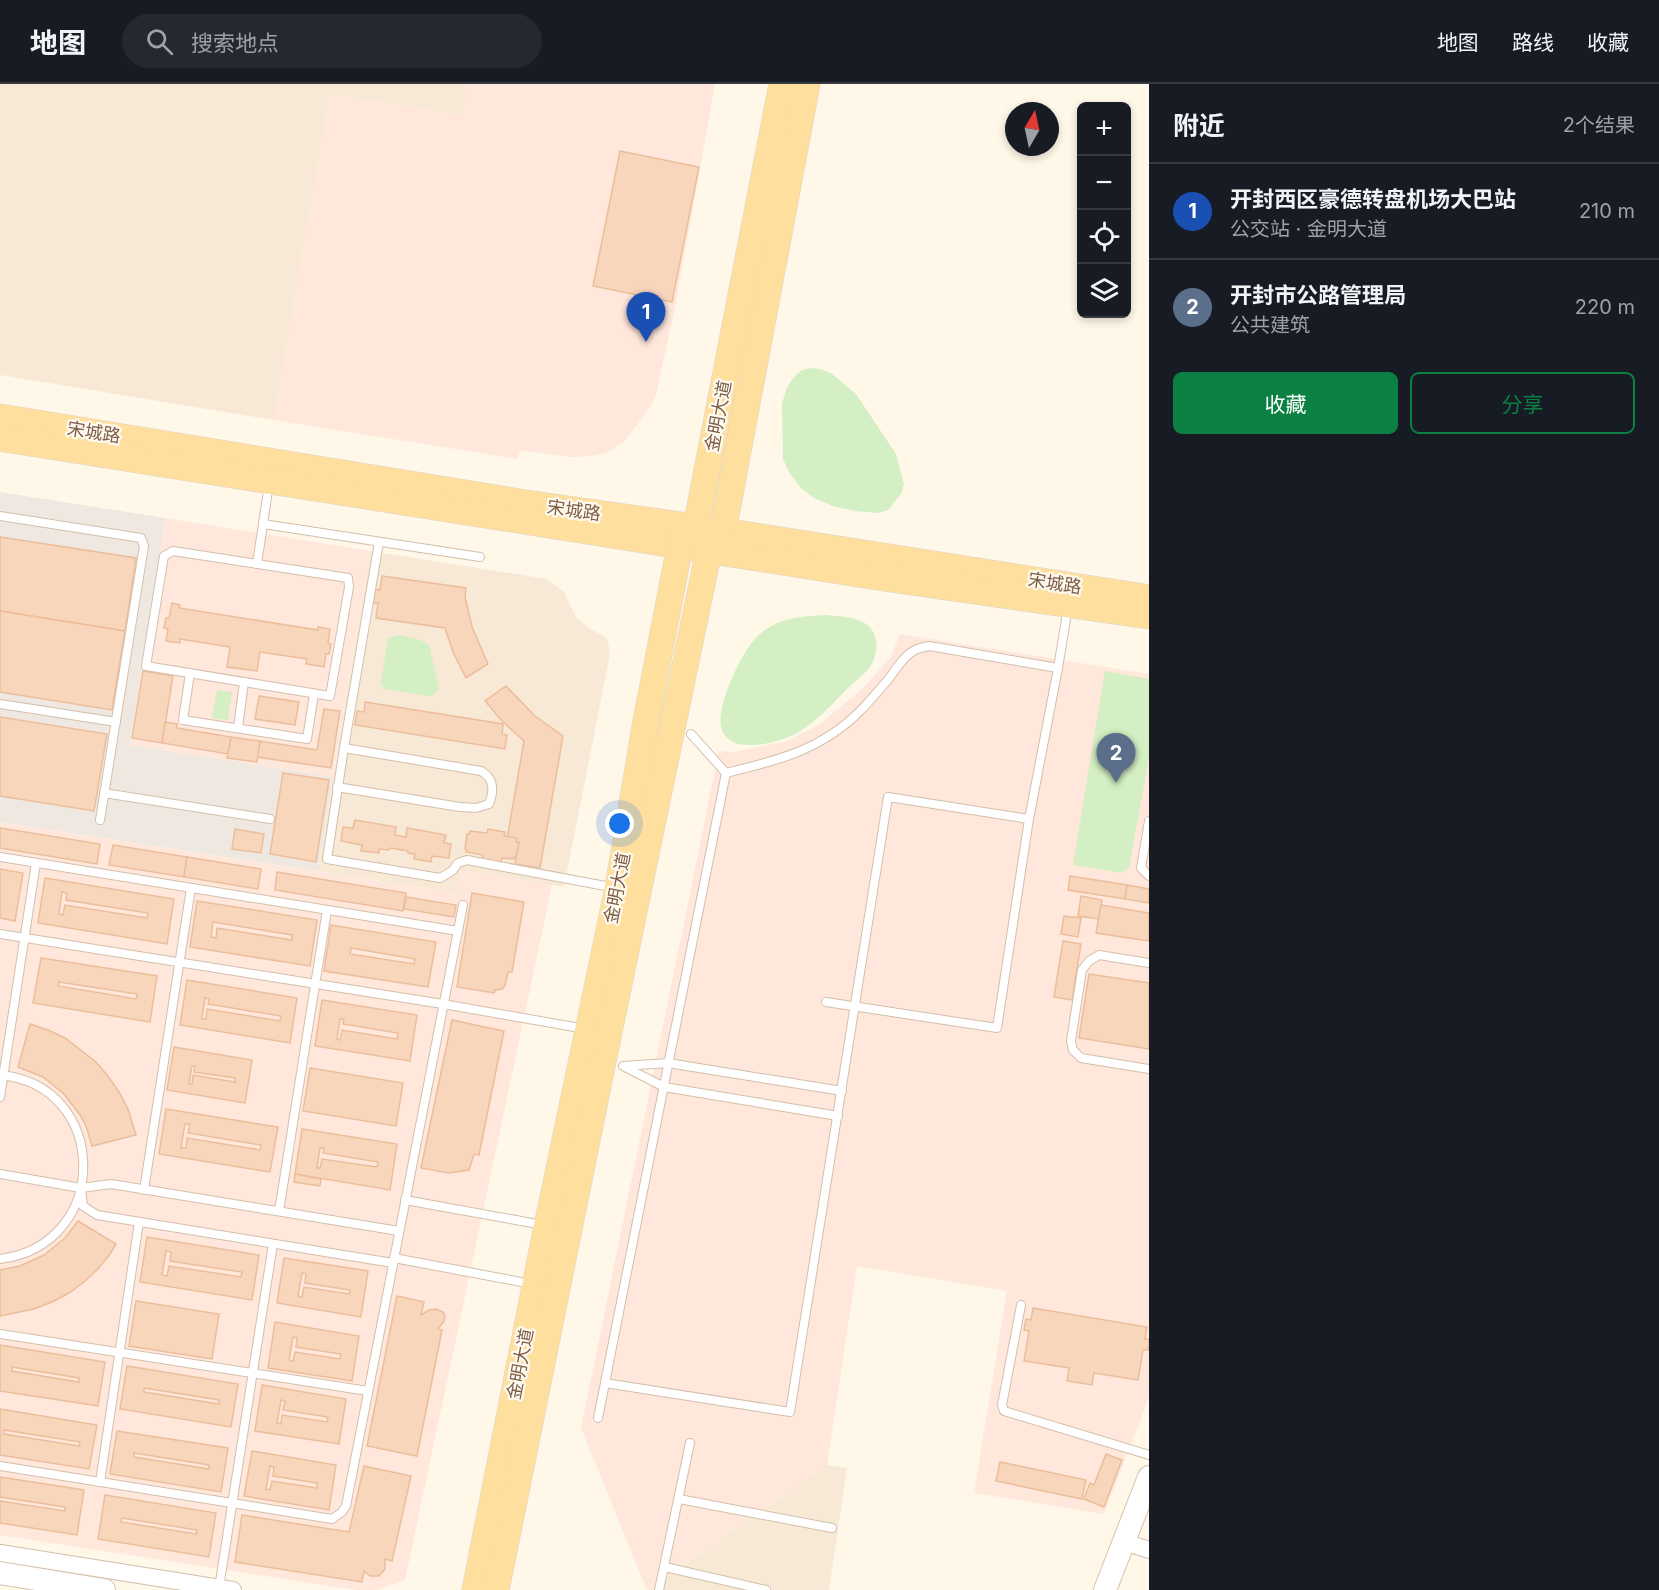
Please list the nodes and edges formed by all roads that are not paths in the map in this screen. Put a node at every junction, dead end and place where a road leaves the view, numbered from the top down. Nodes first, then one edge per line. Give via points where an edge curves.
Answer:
1 (782, 84) edge
2 (807, 84) edge
3 (0, 417) edge
4 (0, 438) edge
5 (270, 480) junction
6 (0, 516) edge
7 (263, 524) junction
8 (688, 536) junction
9 (716, 540) junction
10 (379, 542) junction
11 (480, 557) dead end
12 (257, 564) junction
13 (1149, 598) edge
14 (1068, 604) junction
15 (1149, 616) edge
16 (1058, 668) junction
17 (190, 673) junction
18 (244, 682) junction
19 (314, 694) junction
20 (0, 704) edge
21 (116, 723) junction
22 (238, 728) junction
23 (691, 734) dead end
24 (344, 748) junction
25 (726, 773) junction
26 (337, 787) junction
27 (104, 793) junction
28 (270, 819) dead end
29 (1029, 819) junction
30 (100, 820) dead end
31 (1149, 821) edge
32 (0, 857) edge
33 (36, 863) junction
34 (1149, 876) edge
35 (191, 888) junction
36 (618, 888) junction
37 (463, 904) dead end
38 (327, 910) junction
39 (458, 931) junction
40 (0, 934) edge
41 (24, 938) junction
42 (179, 962) junction
43 (1149, 963) edge
44 (315, 984) junction
45 (826, 1002) dead end
46 (443, 1004) junction
47 (856, 1006) junction
48 (589, 1029) junction
49 (613, 1063) junction
50 (668, 1063) junction
51 (1149, 1069) edge
52 (2, 1075) edge
53 (664, 1087) junction
54 (842, 1091) junction
55 (0, 1097) edge
56 (838, 1116) junction
57 (0, 1174) edge
58 (81, 1188) junction
59 (144, 1190) junction
60 (405, 1200) junction
61 (279, 1211) junction
62 (139, 1222) junction
63 (547, 1226) junction
64 (399, 1231) junction
65 (273, 1244) junction
66 (0, 1259) edge
67 (393, 1261) junction
68 (536, 1284) junction
69 (1021, 1305) dead end
70 (0, 1334) edge
71 (120, 1351) junction
72 (253, 1372) junction
73 (605, 1383) junction
74 (368, 1391) junction
75 (598, 1418) dead end
76 (690, 1443) dead end
77 (1149, 1455) edge
78 (0, 1466) edge
79 (1149, 1477) edge
80 (99, 1482) junction
81 (679, 1499) junction
82 (232, 1503) junction
83 (832, 1528) dead end
84 (1124, 1542) junction
85 (1149, 1550) edge
86 (0, 1553) edge
87 (665, 1567) junction
88 (0, 1572) edge
89 (226, 1589) edge
90 (104, 1590) edge
91 (475, 1590) edge
92 (496, 1590) edge
93 (660, 1590) edge
94 (766, 1590) edge
95 (1105, 1590) edge

1 - 8 main road, 金明大道
2 - 9 main road, 金明大道
3 - 8 main road, 宋城路 via 525,502
4 - 5 main road, 宋城路
5 - 7 lane
5 - 8 main road, 宋城路
6 - 21 lane via 141,538 144,546
7 - 10 lane
7 - 12 lane
8 - 9 main road, 宋城路
8 - 36 main road, 金明大道 via 646,721
9 - 13 main road, 宋城路
9 - 14 main road, 宋城路 via 884,578
9 - 49 main road, 金明大道
10 - 11 lane
10 - 24 lane
12 - 17 lane via 173,551 164,556 146,666
12 - 19 lane via 348,578 330,696
14 - 15 main road, 宋城路
14 - 16 lane
16 - 25 lane via 928,646 904,659 858,713 830,736 800,753
16 - 29 lane
17 - 18 lane
17 - 22 lane via 183,720
18 - 19 lane
18 - 22 lane
19 - 22 lane via 307,739
20 - 21 lane
21 - 27 lane
23 - 25 lane
24 - 26 lane
24 - 26 lane via 481,771 491,779 493,788 489,804 476,808
25 - 50 lane
26 - 36 lane via 327,859 440,878 467,860
27 - 28 lane
27 - 30 lane
29 - 47 lane via 888,797
29 - 47 lane via 997,1028
31 - 34 lane via 1141,868
32 - 33 lane
33 - 35 lane
33 - 41 lane
35 - 38 lane
35 - 42 lane
36 - 48 main road, 金明大道
37 - 39 lane
38 - 39 lane
38 - 44 lane
39 - 46 lane
40 - 41 lane
41 - 42 lane
41 - 52 lane
42 - 44 lane
42 - 59 lane
43 - 51 lane via 1099,955 1089,961 1082,970 1071,1041 1081,1059
44 - 46 lane
44 - 61 lane
45 - 47 lane
46 - 48 lane
46 - 60 lane
47 - 54 lane
48 - 63 main road, 金明大道
49 - 50 lane
49 - 53 lane
49 - 92 main road, 金明大道
50 - 53 lane
50 - 54 lane
52 - 55 lane
52 - 58 lane via 32,1083 65,1111 83,1151
53 - 56 lane
53 - 73 lane
54 - 56 lane
56 - 73 lane via 790,1412
57 - 58 lane
58 - 59 lane via 111,1184
58 - 62 lane via 82,1206 97,1215
58 - 66 lane via 74,1210 56,1234 31,1251
59 - 61 lane
60 - 63 lane
60 - 64 lane
61 - 64 lane
62 - 65 lane
62 - 71 lane
63 - 68 main road, 金明大道
64 - 67 lane
65 - 67 lane
65 - 72 lane
67 - 68 lane
67 - 74 lane
68 - 91 main road, 金明大道
69 - 77 lane via 1004,1411
70 - 71 lane
71 - 72 lane
71 - 80 lane
72 - 74 lane
72 - 82 lane
73 - 75 lane
74 - 82 lane via 342,1512 332,1519
76 - 81 lane
78 - 80 lane
79 - 84 street
80 - 82 lane
81 - 83 lane
81 - 87 lane
82 - 89 lane
84 - 85 street
84 - 95 street
86 - 89 street
87 - 93 lane
87 - 94 lane
88 - 90 street

